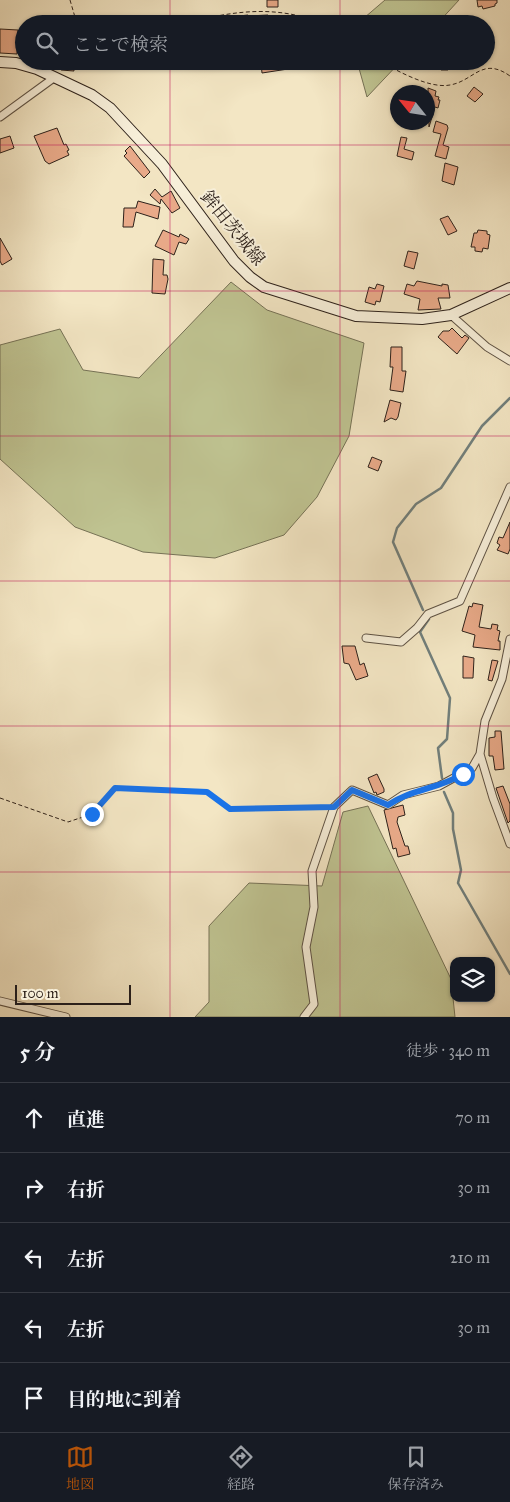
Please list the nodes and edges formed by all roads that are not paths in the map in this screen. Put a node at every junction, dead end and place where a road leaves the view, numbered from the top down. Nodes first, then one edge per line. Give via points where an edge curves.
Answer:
1 (0, 62) edge
2 (15, 63) edge
3 (38, 70) edge
4 (55, 77) junction
5 (0, 117) edge
6 (510, 288) edge
7 (451, 315) junction
8 (510, 361) edge
9 (510, 487) edge
10 (366, 638) dead end
11 (510, 639) edge
12 (480, 754) junction
13 (510, 844) edge
14 (0, 1001) edge
15 (66, 1017) edge
16 (304, 1017) edge

1 - 2 main road, 鉾田茨城線
3 - 4 main road, 鉾田茨城線
4 - 5 street
4 - 7 main road, 鉾田茨城線 via 92,95 121,117 162,164 234,261 256,282 274,291 356,316 422,319
6 - 7 main road, 鉾田茨城線
7 - 8 street via 487,347
9 - 10 street via 460,601 428,614 418,628 401,642
11 - 12 street via 502,679 485,722
12 - 13 street
12 - 16 street via 472,768 454,780 403,795 388,805 352,790 334,807 312,871 314,907 306,947 314,1004
14 - 15 street

